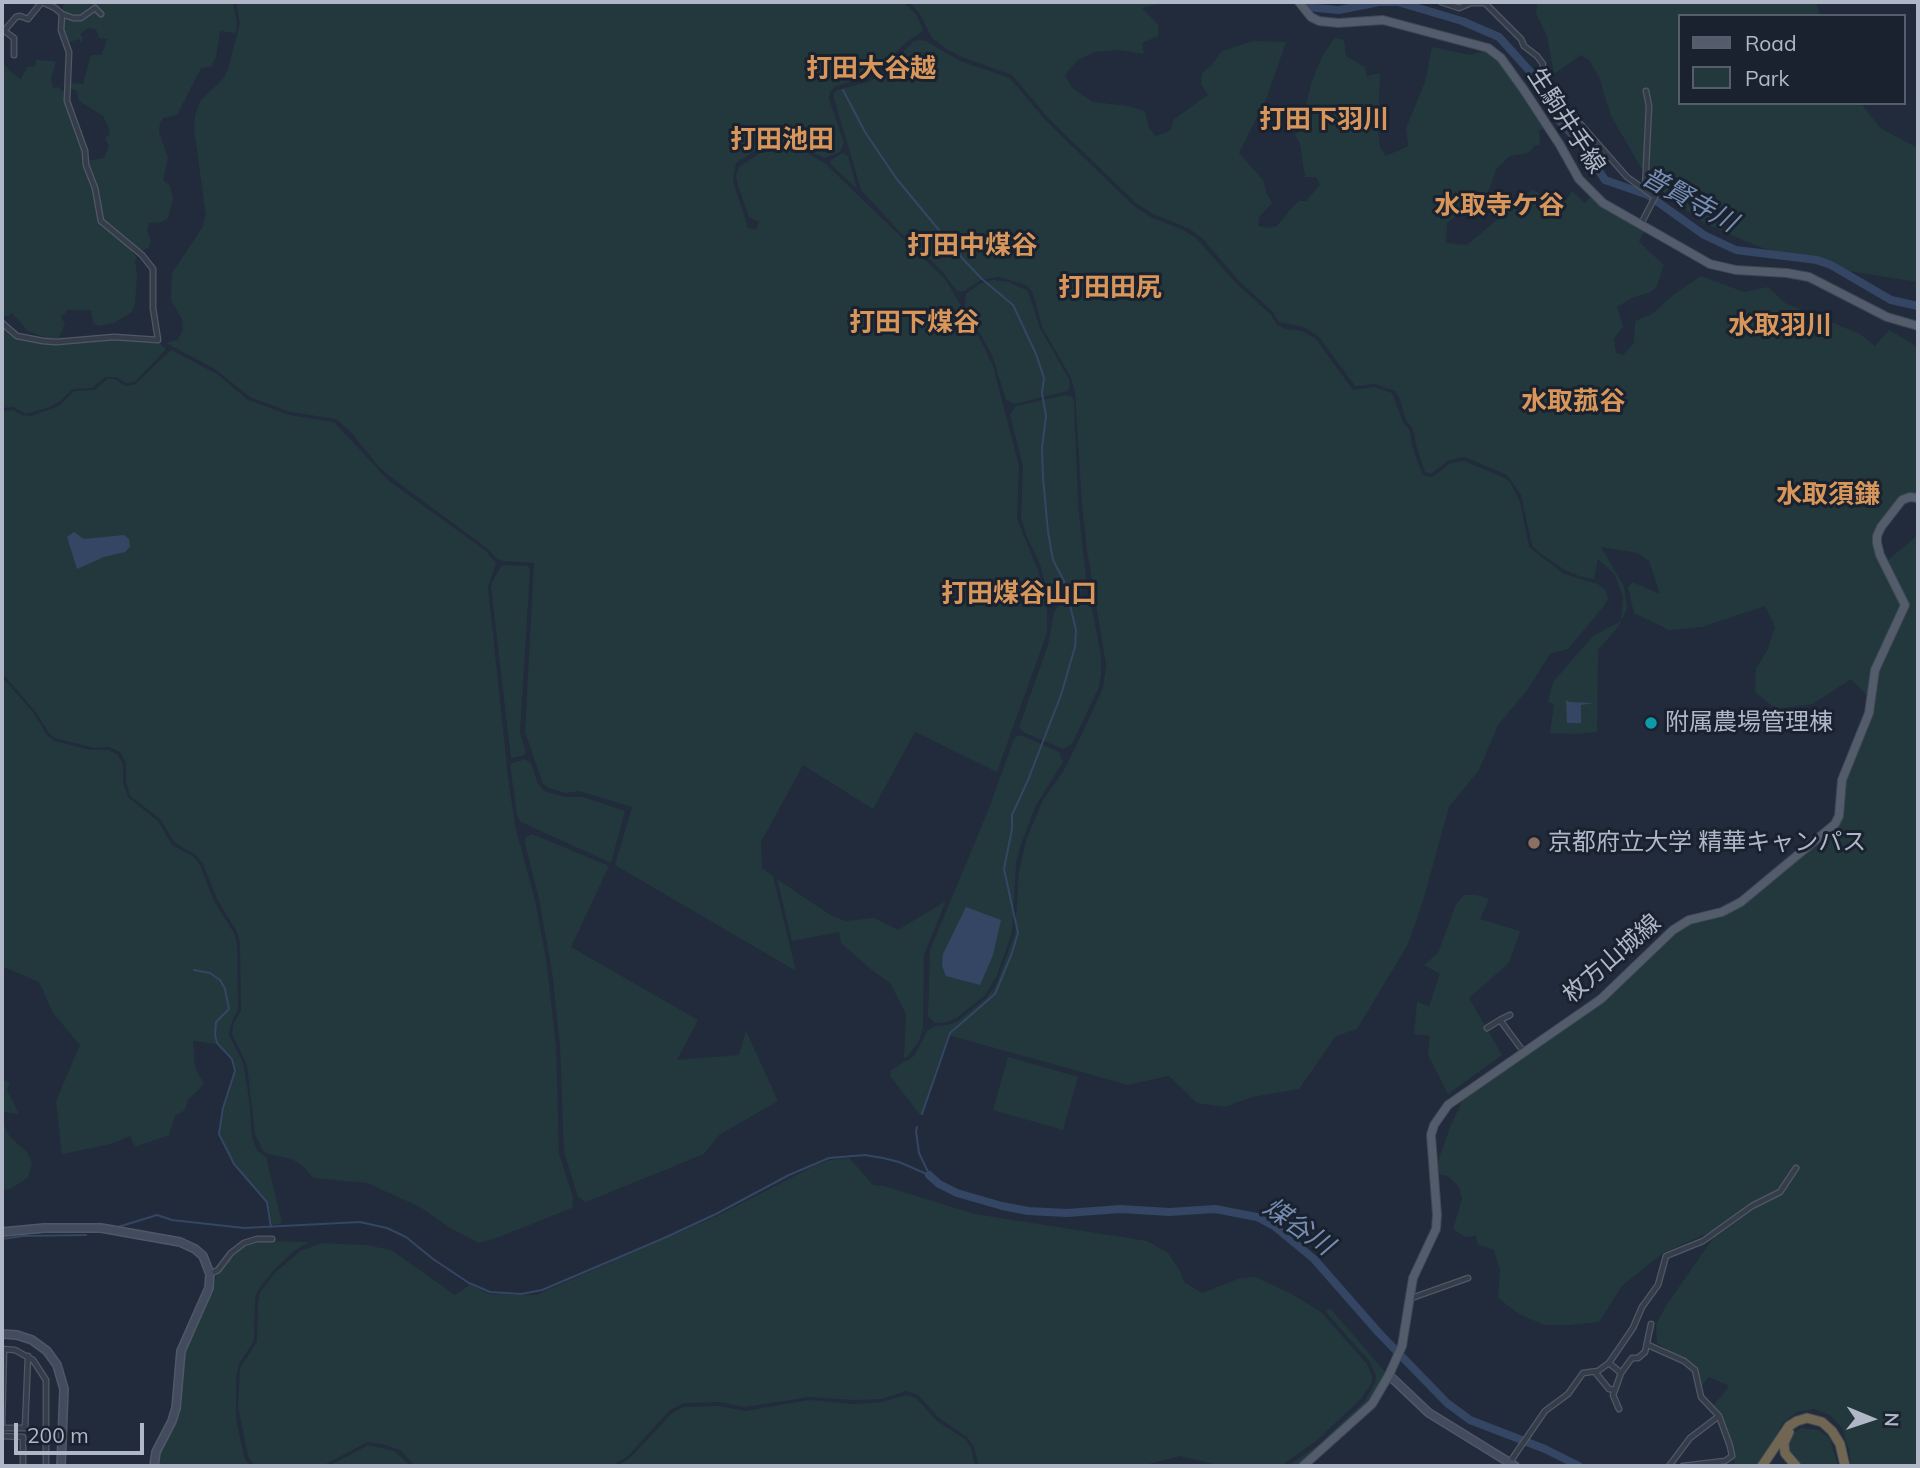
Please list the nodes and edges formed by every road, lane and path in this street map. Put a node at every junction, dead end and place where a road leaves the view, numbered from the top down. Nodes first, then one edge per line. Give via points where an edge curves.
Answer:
1 (42, 2) edge
2 (1299, 2) edge
3 (1441, 2) edge
4 (62, 14) junction
5 (101, 14) dead end
6 (3, 30) edge
7 (14, 55) dead end
8 (1646, 91) dead end
9 (1645, 189) junction
10 (1641, 225) junction
11 (2, 323) edge
12 (1918, 326) edge
13 (1918, 498) edge
14 (1510, 1015) dead end
15 (1500, 1020) junction
16 (1487, 1028) dead end
17 (1523, 1051) junction
18 (1796, 1168) dead end
19 (2, 1232) edge
20 (272, 1239) dead end
21 (210, 1274) junction
22 (1468, 1278) dead end
23 (1408, 1299) junction
24 (1651, 1324) dead end
25 (2, 1334) edge
26 (1648, 1345) junction
27 (3, 1349) edge
28 (28, 1356) junction
29 (1609, 1363) junction
30 (1594, 1371) junction
31 (1621, 1373) junction
32 (1389, 1375) junction
33 (1615, 1390) junction
34 (1619, 1409) dead end
35 (1719, 1416) junction
36 (2, 1427) edge
37 (2, 1436) edge
38 (1508, 1464) edge
39 (23, 1466) edge
40 (46, 1466) edge
41 (61, 1466) edge
42 (154, 1466) edge
43 (1303, 1466) edge
44 (1669, 1466) edge
45 (1683, 1466) edge
46 (1762, 1466) edge
47 (1796, 1466) edge
48 (1843, 1466) edge

1 - 4 street
1 - 6 street via 28,19 16,17
2 - 10 main road, 生駒井手線 via 1319,21 1382,20 1492,51 1531,101 1583,184 1603,203
3 - 9 street via 1459,8 1485,3 1543,64 1541,76 1555,95 1627,177
4 - 5 street via 78,19 95,8
4 - 11 street via 61,30 69,52 67,102 83,144 101,221 153,269 158,340 43,341 18,336
6 - 7 street via 14,38
8 - 9 street
9 - 10 street via 1655,197
10 - 12 main road, 生駒井手線 via 1710,264 1736,271 1809,277 1887,317
13 - 17 main road, 枚方山城線 via 1902,500 1877,536 1905,605 1875,670 1868,717 1842,780 1835,824 1741,902 1673,930 1601,999
14 - 15 street
15 - 16 street
15 - 17 street
17 - 23 main road, 枚方山城線 via 1447,1105 1434,1125 1436,1229
18 - 29 street via 1780,1192 1703,1241 1666,1256 1658,1285
19 - 21 street via 90,1227 175,1241 199,1252
20 - 21 street via 241,1245
21 - 42 street via 207,1296 181,1352 176,1408
22 - 23 street
23 - 32 main road, 枚方山城線 via 1406,1328
24 - 26 street
25 - 41 street via 32,1340 47,1351 61,1374
26 - 31 street
26 - 35 street via 1695,1370 1702,1397
27 - 28 street
27 - 36 street
28 - 36 street via 24,1429
28 - 40 street via 39,1366 47,1387
29 - 30 street
29 - 31 street
30 - 33 street
30 - 38 street via 1583,1373 1568,1394 1545,1411
31 - 33 street
32 - 38 street via 1429,1413
32 - 43 main road, 枚方山城線 via 1368,1409
33 - 34 street
35 - 44 street via 1690,1438
35 - 45 street via 1732,1456
37 - 39 street via 23,1437
46 - 48 highway via 1788,1426 1807,1418 1832,1431 1840,1444
47 - 48 highway via 1787,1459 1784,1443 1791,1430 1806,1423 1821,1427 1832,1437

